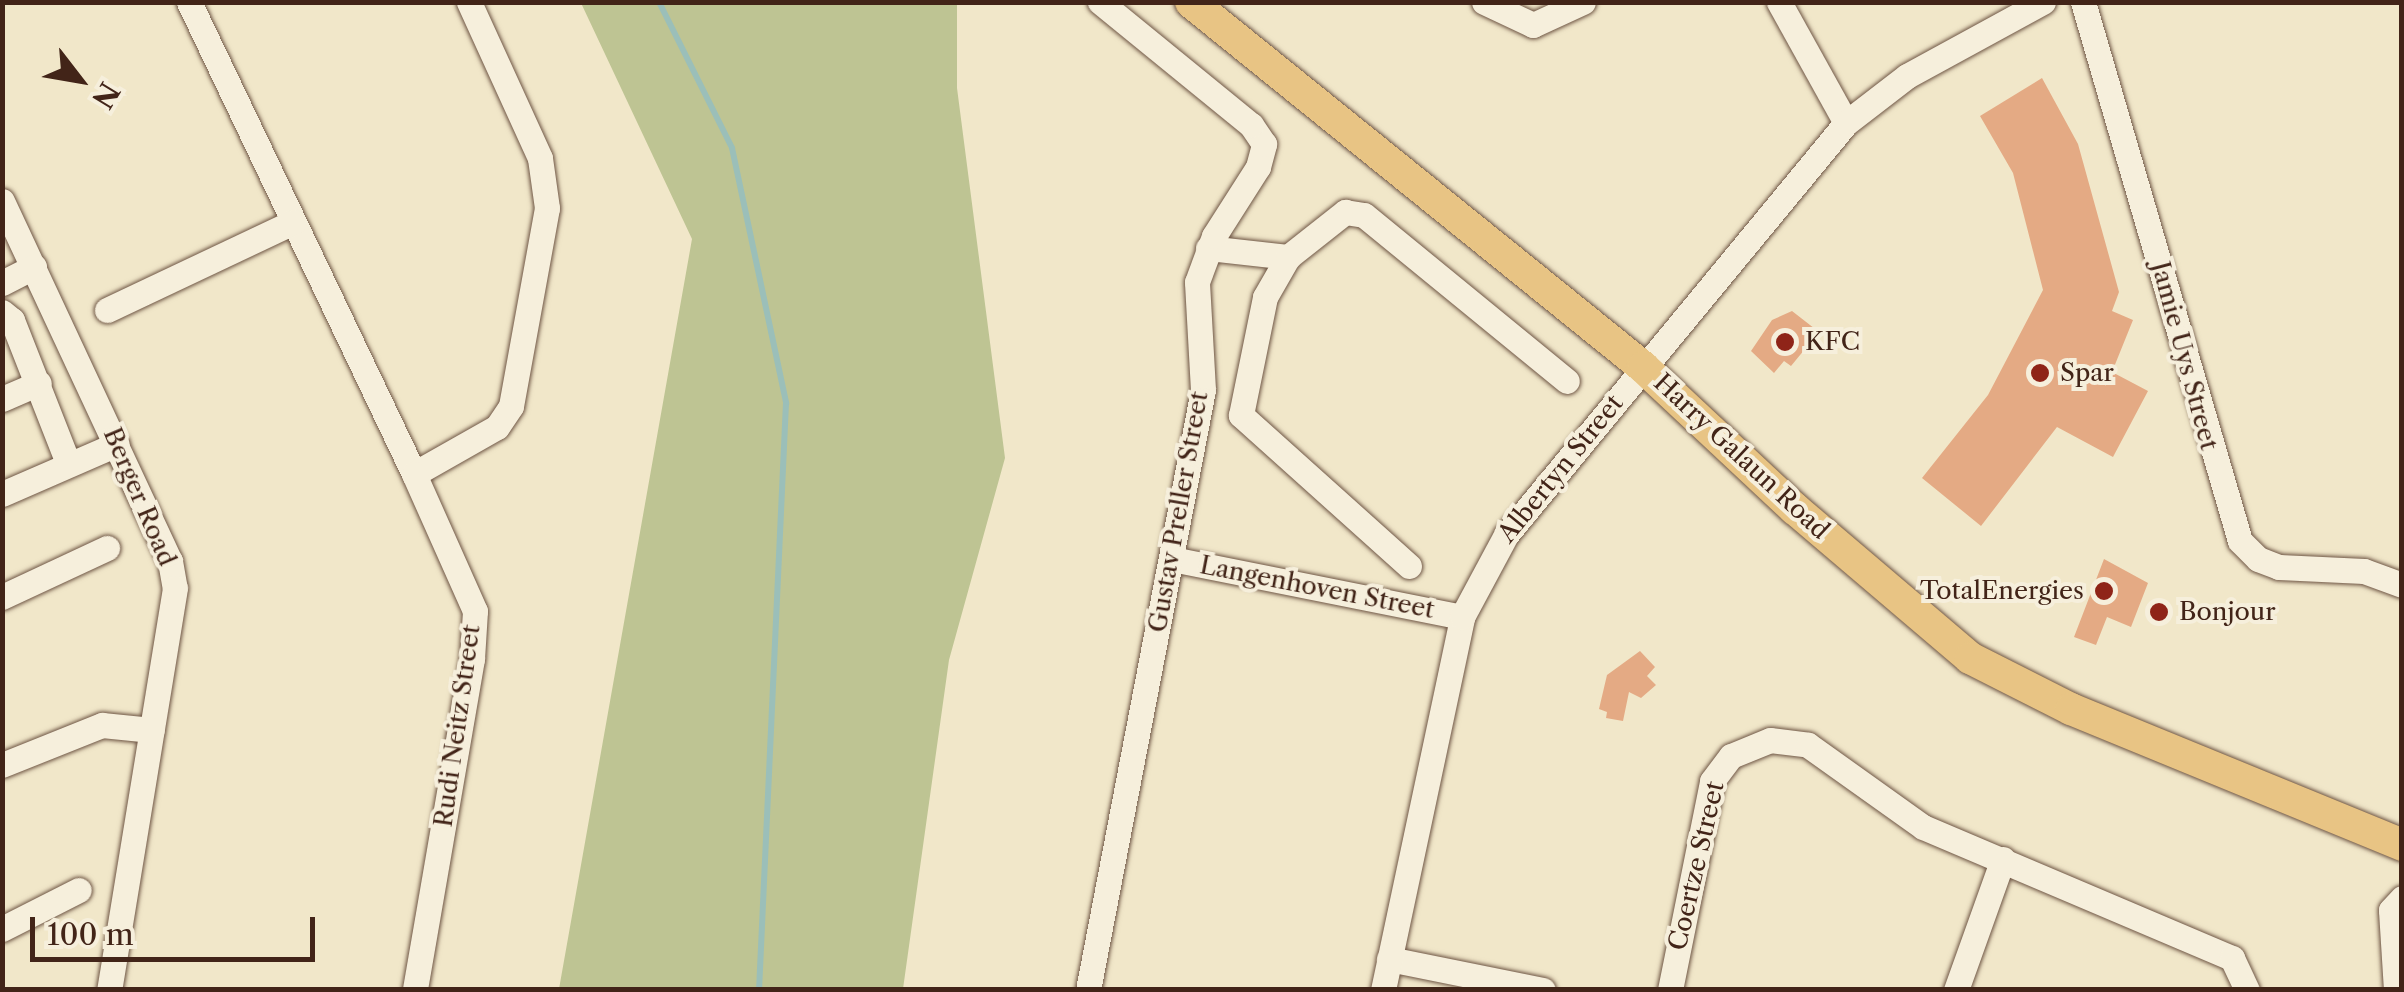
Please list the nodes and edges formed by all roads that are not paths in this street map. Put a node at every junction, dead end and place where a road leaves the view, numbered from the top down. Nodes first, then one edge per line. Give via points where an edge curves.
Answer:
1 (190, 2) edge
2 (468, 2) edge
3 (1100, 2) edge
4 (1190, 2) edge
5 (1484, 2) edge
6 (1583, 2) edge
7 (1779, 2) edge
8 (2044, 2) edge
9 (2083, 2) edge
10 (1846, 123) junction
11 (2, 200) edge
12 (293, 222) junction
13 (1208, 248) junction
14 (1288, 257) junction
15 (34, 268) junction
16 (2, 283) edge
17 (107, 310) dead end
18 (2, 312) edge
19 (1643, 367) junction
20 (1567, 381) dead end
21 (39, 382) junction
22 (2, 399) edge
23 (117, 444) junction
24 (68, 463) junction
25 (414, 474) junction
26 (2, 494) edge
27 (107, 548) dead end
28 (1172, 559) junction
29 (1410, 566) dead end
30 (2402, 586) edge
31 (2, 597) edge
32 (1462, 616) junction
33 (152, 730) junction
34 (2, 765) edge
35 (2346, 819) junction
36 (2402, 832) edge
37 (2402, 845) edge
38 (2003, 858) junction
39 (79, 890) dead end
40 (2402, 898) edge
41 (2, 929) edge
42 (1390, 959) junction
43 (108, 990) edge
44 (415, 990) edge
45 (1088, 990) edge
46 (1383, 990) edge
47 (1543, 990) edge
48 (1670, 990) edge
49 (1956, 990) edge
50 (2247, 990) edge
51 (2396, 990) edge

1 - 12 street, Rudi Neitz Street
2 - 25 street via 540,158 547,208 512,406 497,427
3 - 13 street, Gustav Preller Street via 1260,134 1258,167
4 - 19 main road, Harry Galaun Road
5 - 6 street via 1533,25
7 - 10 street
8 - 10 street, Albertyn Street via 1907,76
9 - 30 street, Jamie Uys Street via 2240,540 2258,559 2279,567 2364,571
10 - 19 street, Albertyn Street
11 - 15 street, Berger Road
12 - 17 street
12 - 25 street, Rudi Neitz Street
13 - 14 street
13 - 28 street, Gustav Preller Street via 1195,299 1203,390
14 - 20 street via 1345,212 1364,215
14 - 29 street via 1265,297 1242,416
15 - 16 street
15 - 23 street, Berger Road
18 - 21 street
19 - 32 street, Albertyn Street via 1506,535
19 - 35 main road, Harry Galaun Road via 1970,658 2071,709
21 - 22 street
21 - 24 street
23 - 24 street
23 - 33 street, Berger Road via 170,561 175,588
24 - 26 street
25 - 44 street, Rudi Neitz Street via 475,611
27 - 31 street
28 - 32 street, Langenhoven Street
28 - 45 street, Gustav Preller Street
32 - 42 street, Albertyn Street
33 - 34 street via 102,725
33 - 43 street, Berger Road
35 - 36 main road, Harry Galaun Road
35 - 37 main road, Harry Galaun Road
38 - 48 street, Coertze Street via 1923,827 1808,745 1760,741 1731,756 1712,781
38 - 49 street
38 - 50 street, Coertze Street via 2232,958
39 - 41 street
40 - 51 street via 2391,910
42 - 46 street, Albertyn Street
42 - 47 street

